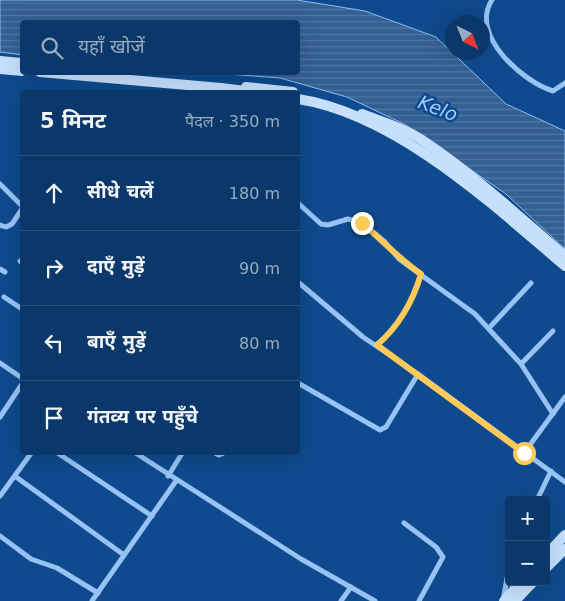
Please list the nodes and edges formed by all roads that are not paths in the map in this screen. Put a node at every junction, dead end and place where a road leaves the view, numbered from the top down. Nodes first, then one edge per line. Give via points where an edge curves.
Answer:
1 (492, 0) edge
2 (0, 61) edge
3 (20, 63) edge
4 (0, 68) edge
5 (20, 71) edge
6 (74, 75) edge
7 (137, 75) edge
8 (565, 83) edge
9 (237, 90) edge
10 (275, 90) edge
11 (300, 93) edge
12 (300, 99) edge
13 (0, 184) edge
14 (300, 205) edge
15 (20, 206) edge
16 (20, 211) edge
17 (0, 224) edge
18 (565, 256) edge
19 (565, 266) edge
20 (421, 274) junction
21 (531, 283) dead end
22 (300, 284) edge
23 (4, 296) dead end
24 (20, 308) edge
25 (489, 328) junction
26 (554, 331) dead end
27 (377, 345) junction
28 (0, 363) edge
29 (521, 364) junction
30 (418, 374) junction
31 (20, 377) edge
32 (300, 384) edge
33 (20, 387) edge
34 (565, 397) edge
35 (553, 414) junction
36 (0, 417) edge
37 (524, 453) junction
38 (30, 455) edge
39 (60, 455) edge
40 (138, 455) edge
41 (181, 455) edge
42 (551, 471) junction
43 (168, 476) junction
44 (16, 477) junction
45 (176, 482) junction
46 (565, 482) edge
47 (0, 485) edge
48 (6, 488) junction
49 (0, 496) edge
50 (538, 496) edge
51 (152, 516) junction
52 (404, 523) dead end
53 (565, 535) edge
54 (0, 536) edge
55 (565, 549) edge
56 (550, 551) edge
57 (124, 555) junction
58 (550, 564) edge
59 (506, 586) edge
60 (517, 586) edge
61 (529, 586) edge
62 (351, 587) junction
63 (98, 592) junction
64 (94, 600) edge
65 (341, 601) edge
66 (375, 601) edge
67 (419, 601) edge
68 (504, 601) edge
69 (515, 601) edge

1 - 8 street via 486,16 488,32 496,47 536,84 554,91
2 - 3 street
4 - 5 street
6 - 9 street
7 - 10 street
11 - 18 street via 316,96 400,128 421,140 498,196
12 - 19 street via 316,102 369,123 419,150 470,186
13 - 15 street
14 - 20 street via 321,224 328,226 348,218 362,223 399,259
16 - 17 street via 10,226
20 - 25 street
20 - 27 street via 398,324
21 - 25 street
22 - 27 street
23 - 24 street
25 - 29 street
26 - 29 street
27 - 30 street
28 - 31 street
29 - 35 street
30 - 32 street via 386,427 380,430
30 - 37 street
33 - 36 street
34 - 35 street
35 - 37 street
37 - 42 street
38 - 44 street
39 - 51 street
40 - 43 street
41 - 43 street
42 - 46 street
42 - 50 street
43 - 45 street
44 - 48 street
44 - 57 street
45 - 51 street
45 - 62 street
47 - 48 street
48 - 49 street
51 - 57 street
52 - 67 street via 436,547 443,557
53 - 56 street
54 - 63 street via 31,559 57,568
55 - 58 street
57 - 63 street
59 - 68 street
60 - 68 street
61 - 69 street
62 - 65 street
62 - 66 street
63 - 64 street

